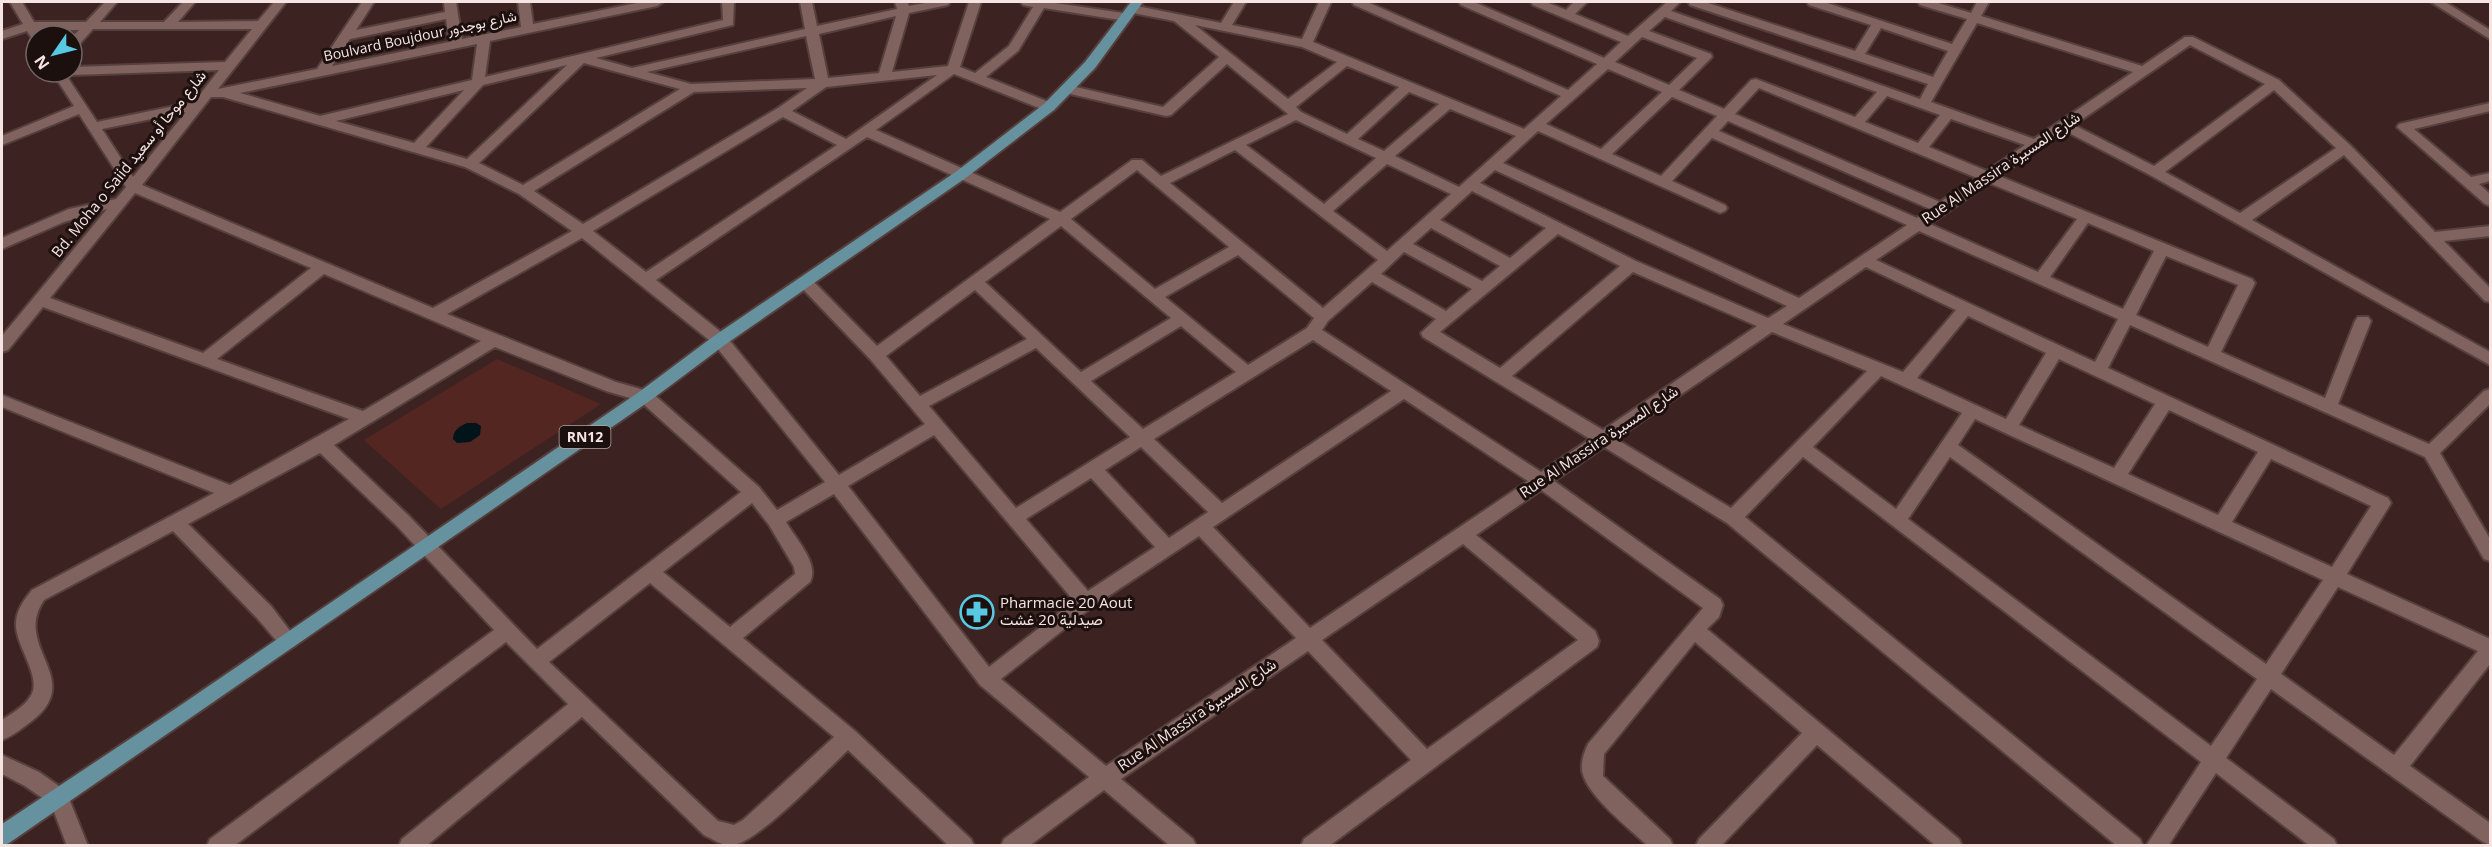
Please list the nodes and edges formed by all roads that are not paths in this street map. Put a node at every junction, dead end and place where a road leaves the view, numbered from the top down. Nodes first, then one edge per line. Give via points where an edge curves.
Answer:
1 (16, 2) edge
2 (111, 2) edge
3 (189, 2) edge
4 (280, 2) edge
5 (368, 2) edge
6 (524, 2) edge
7 (657, 2) edge
8 (728, 2) edge
9 (806, 2) edge
10 (944, 2) edge
11 (975, 2) edge
12 (1027, 2) edge
13 (1240, 2) edge
14 (1325, 2) edge
15 (1358, 2) edge
16 (1465, 2) edge
17 (1537, 2) edge
18 (1581, 2) edge
19 (1674, 2) edge
20 (1694, 2) edge
21 (1813, 2) edge
22 (1924, 2) edge
23 (1983, 2) edge
24 (2437, 2) edge
25 (1042, 3) edge
26 (1718, 5) edge
27 (615, 6) edge
28 (902, 6) edge
29 (451, 8) edge
30 (1131, 9) edge
31 (1662, 12) junction
32 (1567, 15) junction
33 (1176, 17) junction
34 (1974, 17) junction
35 (1878, 23) junction
36 (29, 24) edge
37 (168, 25) junction
38 (262, 25) junction
39 (84, 26) edge
40 (89, 26) junction
41 (1225, 27) junction
42 (527, 29) junction
43 (700, 29) junction
44 (813, 31) junction
45 (24, 32) edge
46 (84, 32) edge
47 (2, 34) edge
48 (2490, 35) edge
49 (345, 36) junction
50 (1634, 37) junction
51 (484, 38) junction
52 (456, 44) junction
53 (1306, 44) junction
54 (1956, 49) junction
55 (705, 55) junction
56 (1858, 56) junction
57 (582, 58) junction
58 (1226, 58) junction
59 (1347, 60) junction
60 (1605, 63) junction
61 (229, 66) junction
62 (953, 69) junction
63 (84, 71) edge
64 (2144, 71) junction
65 (322, 72) junction
66 (630, 72) junction
67 (885, 75) junction
68 (978, 77) junction
69 (1936, 82) junction
70 (478, 83) junction
71 (822, 83) junction
72 (2274, 83) junction
73 (66, 84) edge
74 (1408, 86) junction
75 (691, 88) junction
76 (1067, 89) junction
77 (1670, 91) junction
78 (1885, 91) junction
79 (208, 93) junction
80 (224, 93) junction
81 (1569, 95) junction
82 (1448, 103) junction
83 (1923, 104) junction
84 (198, 105) junction
85 (2490, 106) edge
86 (1049, 107) junction
87 (81, 108) junction
88 (1292, 110) junction
89 (783, 111) junction
90 (1949, 113) junction
91 (1726, 115) junction
92 (318, 121) junction
93 (1857, 123) junction
94 (2064, 125) junction
95 (93, 127) junction
96 (1531, 130) junction
97 (866, 131) junction
98 (1710, 132) junction
99 (1349, 140) junction
100 (2, 141) edge
101 (2036, 144) junction
102 (847, 145) junction
103 (1237, 145) junction
104 (2345, 148) junction
105 (416, 149) junction
106 (1920, 149) junction
107 (1603, 155) junction
108 (1385, 157) junction
109 (470, 164) junction
110 (1493, 164) junction
111 (2155, 172) junction
112 (962, 174) junction
113 (1988, 177) junction
114 (2490, 177) edge
115 (1160, 182) junction
116 (1663, 182) junction
117 (2471, 182) junction
118 (133, 187) junction
119 (1465, 189) junction
120 (524, 191) junction
121 (2490, 201) edge
122 (120, 203) junction
123 (1720, 208) dead end
124 (1941, 208) junction
125 (1324, 211) junction
126 (2086, 216) junction
127 (1062, 219) junction
128 (1430, 220) junction
129 (2241, 220) junction
130 (1918, 225) junction
131 (1557, 227) junction
132 (583, 231) junction
133 (2490, 231) edge
134 (2433, 237) junction
135 (2, 244) edge
136 (1402, 245) junction
137 (1239, 248) junction
138 (2163, 248) junction
139 (1387, 259) junction
140 (1865, 261) junction
141 (1510, 265) junction
142 (1631, 265) junction
143 (322, 268) junction
144 (1370, 274) junction
145 (2041, 279) junction
146 (646, 280) junction
147 (805, 282) junction
148 (976, 282) junction
149 (1482, 288) junction
150 (1156, 296) junction
151 (2490, 297) edge
152 (39, 300) junction
153 (1800, 305) junction
154 (1966, 308) junction
155 (434, 314) junction
156 (1323, 317) junction
157 (2127, 317) junction
158 (1183, 318) junction
159 (1446, 318) junction
160 (2363, 321) dead end
161 (1769, 326) junction
162 (1313, 332) junction
163 (494, 340) junction
164 (720, 340) junction
165 (1038, 340) junction
166 (2, 346) edge
167 (2055, 350) junction
168 (876, 355) junction
169 (2212, 355) junction
170 (2490, 359) edge
171 (205, 360) junction
172 (1878, 369) junction
173 (2099, 370) junction
174 (1246, 374) junction
175 (1500, 377) junction
176 (1080, 380) junction
177 (1906, 380) junction
178 (1404, 391) junction
179 (2490, 395) edge
180 (645, 396) junction
181 (2, 401) edge
182 (2166, 401) junction
183 (918, 405) junction
184 (2329, 407) junction
185 (1971, 410) junction
186 (366, 419) junction
187 (936, 426) junction
188 (2009, 427) junction
189 (1142, 438) junction
190 (1602, 440) junction
191 (322, 444) junction
192 (1947, 446) junction
193 (1801, 447) junction
194 (2268, 450) junction
195 (2431, 452) junction
196 (1093, 469) junction
197 (2117, 477) junction
198 (1541, 481) junction
199 (837, 485) junction
200 (232, 492) junction
201 (753, 492) junction
202 (1221, 513) junction
203 (1014, 518) junction
204 (1733, 518) junction
205 (775, 520) junction
206 (1898, 520) junction
207 (175, 522) junction
208 (2221, 525) junction
209 (1201, 526) junction
210 (1463, 534) junction
211 (426, 546) junction
212 (1168, 548) junction
213 (2490, 554) edge
214 (650, 572) junction
215 (2336, 577) junction
216 (1086, 602) junction
217 (508, 630) junction
218 (1694, 630) junction
219 (729, 639) junction
220 (1309, 639) junction
221 (288, 640) junction
222 (2490, 650) edge
223 (536, 661) junction
224 (2269, 676) junction
225 (987, 680) junction
226 (582, 705) junction
227 (2, 731) edge
228 (1816, 732) junction
229 (848, 737) junction
230 (2214, 758) junction
231 (1426, 762) junction
232 (2, 764) edge
233 (2397, 766) junction
234 (1105, 778) junction
235 (59, 798) junction
236 (2490, 835) edge
237 (2, 836) edge
238 (78, 846) edge
239 (217, 846) edge
240 (410, 846) edge
241 (964, 846) edge
242 (1011, 846) edge
243 (1186, 846) edge
244 (1311, 846) edge
245 (1663, 846) edge
246 (1706, 846) edge
247 (1952, 846) edge
248 (2133, 846) edge
249 (2156, 846) edge
250 (2327, 846) edge

1 - 36 street
2 - 40 street
3 - 37 street
4 - 38 street, Bd. Moha o Saiid شارع موحا أو سعيد
5 - 49 street
6 - 42 street
7 - 27 street, Boulvard Boujdour شارع بوجدور
8 - 43 street via 729,22
9 - 44 street
10 - 28 street
11 - 62 street
12 - 25 street
13 - 41 street
14 - 53 street
15 - 81 street
16 - 60 street
17 - 32 street
18 - 32 street
19 - 31 street
20 - 26 street
21 - 35 street
22 - 34 street
23 - 34 street
24 - 48 street
25 - 30 street
25 - 68 street via 1014,48
26 - 56 street
27 - 42 street, Boulvard Boujdour شارع بوجدور
28 - 44 street
28 - 67 street
29 - 49 street
29 - 52 street
30 - 33 street
30 - 76 main road, RN12
31 - 50 street
31 - 78 street
32 - 50 street
33 - 41 street
33 - 58 street
34 - 54 street
34 - 64 street
35 - 54 street
35 - 56 street
37 - 38 street
37 - 40 street
38 - 61 street, Bd. Moha o Saiid شارع موحا أو سعيد
39 - 40 street
40 - 46 street
41 - 53 street
42 - 51 street, Boulvard Boujdour شارع بوجدور
43 - 55 street
43 - 57 street
44 - 55 street
44 - 71 street
45 - 47 street
49 - 65 street
50 - 60 street
50 - 77 street via 1706,56
51 - 52 street, Boulvard Boujdour شارع بوجدور
51 - 70 street
52 - 65 street, Boulvard Boujdour شارع بوجدور
53 - 59 street
54 - 69 street
55 - 66 street
56 - 69 street
57 - 66 street
57 - 70 street
57 - 109 street
58 - 76 street via 1164,112
58 - 88 street
59 - 74 street
59 - 88 street
60 - 77 street
60 - 81 street
61 - 63 street
61 - 79 street, Bd. Moha o Saiid شارع موحا أو سعيد
62 - 67 street
62 - 68 street
62 - 97 street
64 - 72 street, Rue Al Massira شارع المسيرة via 2189,40
64 - 94 street, Rue Al Massira شارع المسيرة
65 - 80 street, Boulvard Boujdour شارع بوجدور
66 - 75 street
67 - 71 street
68 - 86 street
69 - 83 street
70 - 92 street
70 - 105 street
71 - 75 street
71 - 89 street
72 - 104 street
72 - 111 street
73 - 87 street
74 - 82 street
74 - 99 street
75 - 120 street
76 - 86 main road, RN12
77 - 91 street
77 - 107 street
78 - 83 street
78 - 93 street
79 - 80 street
79 - 84 street, Bd. Moha o Saiid شارع موحا أو سعيد
80 - 92 street
81 - 96 street
82 - 96 street
82 - 108 street
83 - 90 street
84 - 95 street
84 - 118 street, Bd. Moha o Saiid شارع موحا أو سعيد
85 - 117 street via 2404,127
86 - 112 main road, RN12
87 - 95 street
87 - 100 street
88 - 99 street
88 - 103 street
89 - 102 street
89 - 132 street
90 - 101 street
90 - 106 street
91 - 93 street via 1757,82
91 - 98 street
91 - 124 street
92 - 105 street
93 - 106 street
94 - 101 street, Rue Al Massira شارع المسيرة
94 - 111 street
95 - 118 street
96 - 107 street
96 - 110 street
97 - 102 street
97 - 112 street
98 - 116 street
98 - 130 street
99 - 108 street
101 - 113 street, Rue Al Massira شارع المسيرة
102 - 146 street
103 - 115 street
103 - 125 street
104 - 129 street
104 - 134 street
105 - 109 street
106 - 113 street
107 - 116 street
108 - 119 street
108 - 125 street
109 - 120 street
110 - 119 street
110 - 153 street
111 - 129 street
112 - 127 street
112 - 147 main road, RN12
113 - 124 street, Rue Al Massira شارع المسيرة
113 - 126 street
114 - 117 street
115 - 127 street via 1137,163
115 - 137 street
116 - 123 street
117 - 121 street
118 - 122 street, Bd. Moha o Saiid شارع موحا أو سعيد
118 - 143 street
119 - 128 street
119 - 131 street
120 - 132 street
122 - 135 street via 73,214
122 - 152 street, Bd. Moha o Saiid شارع موحا أو سعيد
124 - 130 street, Rue Al Massira شارع المسيرة
125 - 139 street
126 - 138 street
126 - 145 street
127 - 148 street
127 - 150 street
128 - 136 street
128 - 141 street
129 - 170 street
130 - 140 street, Rue Al Massira شارع المسيرة
130 - 145 street
131 - 141 street
131 - 142 street
132 - 146 street
132 - 155 street
133 - 134 street
134 - 151 street
136 - 139 street
136 - 149 street
137 - 150 street
137 - 156 street
138 - 157 street
138 - 169 street via 2248,284
139 - 144 street
140 - 153 street, Rue Al Massira شارع المسيرة
140 - 154 street
141 - 149 street
142 - 161 street
142 - 175 street
143 - 155 street
143 - 171 street
144 - 156 street
144 - 159 street
145 - 157 street
146 - 164 street
147 - 164 main road, RN12
147 - 168 street
148 - 165 street
148 - 168 street
149 - 159 street
150 - 158 street
152 - 166 street, Bd. Moha o Saiid شارع موحا أو سعيد
152 - 171 street
153 - 161 street, Rue Al Massira شارع المسيرة
154 - 167 street
154 - 177 street
155 - 163 street
156 - 162 street
157 - 169 street
157 - 173 street
158 - 174 street
158 - 176 street
159 - 175 street via 1429,333
160 - 184 street
161 - 172 street
161 - 190 street, Rue Al Massira شارع المسيرة
162 - 174 street
162 - 178 street
163 - 180 street via 612,387
163 - 186 street
164 - 180 main road, RN12
164 - 199 street
165 - 176 street
165 - 183 street
167 - 173 street
167 - 188 street
168 - 183 street
169 - 184 street
171 - 186 street
172 - 177 street
172 - 193 street
173 - 182 street
174 - 189 street
175 - 190 street
176 - 189 street
177 - 185 street
178 - 198 street
178 - 202 street
179 - 195 street
180 - 201 street
180 - 211 main road, RN12
181 - 200 street
182 - 194 street
182 - 197 street
183 - 187 street
184 - 195 street
185 - 188 street
185 - 192 street
186 - 191 street
187 - 199 street
187 - 203 street
188 - 197 street
189 - 196 street
189 - 202 street
190 - 198 street, Rue Al Massira شارع المسيرة
190 - 204 street
191 - 200 street
191 - 211 street
192 - 206 street
192 - 224 street
193 - 204 street
193 - 206 street
194 - 208 street
194 - 215 street via 2382,503
195 - 213 street
196 - 203 street
196 - 212 street
197 - 208 street
198 - 210 street, Rue Al Massira شارع المسيرة
198 - 218 street via 1712,603 1712,611
199 - 205 street
199 - 225 street
200 - 207 street
201 - 205 street
201 - 214 street
202 - 209 street
203 - 216 street
204 - 248 street
205 - 219 street via 803,566 804,577
206 - 230 street
207 - 221 street
207 - 227 street via 31,602 25,611 25,634 43,685 42,696
208 - 215 street
209 - 212 street
209 - 220 street
210 - 220 street, Rue Al Massira شارع المسيرة
210 - 231 street via 1590,640
211 - 217 street
211 - 221 main road, RN12
212 - 216 street
214 - 219 street
214 - 223 street
215 - 222 street
215 - 224 street
216 - 225 street
217 - 223 street
217 - 239 street
218 - 228 street
218 - 245 street via 1595,750 1591,762 1596,782
219 - 229 street
220 - 231 street
220 - 234 street, Rue Al Massira شارع المسيرة
221 - 235 main road, RN12
222 - 233 street
223 - 226 street
224 - 230 street
224 - 233 street
225 - 234 street
226 - 229 street via 711,828 726,836 736,836 750,827
226 - 240 street
228 - 246 street
228 - 247 street
229 - 241 street
230 - 249 street
230 - 250 street
231 - 244 street
232 - 235 street
233 - 236 street
234 - 242 street, Rue Al Massira شارع المسيرة
234 - 243 street
235 - 237 main road, RN12
235 - 238 street

